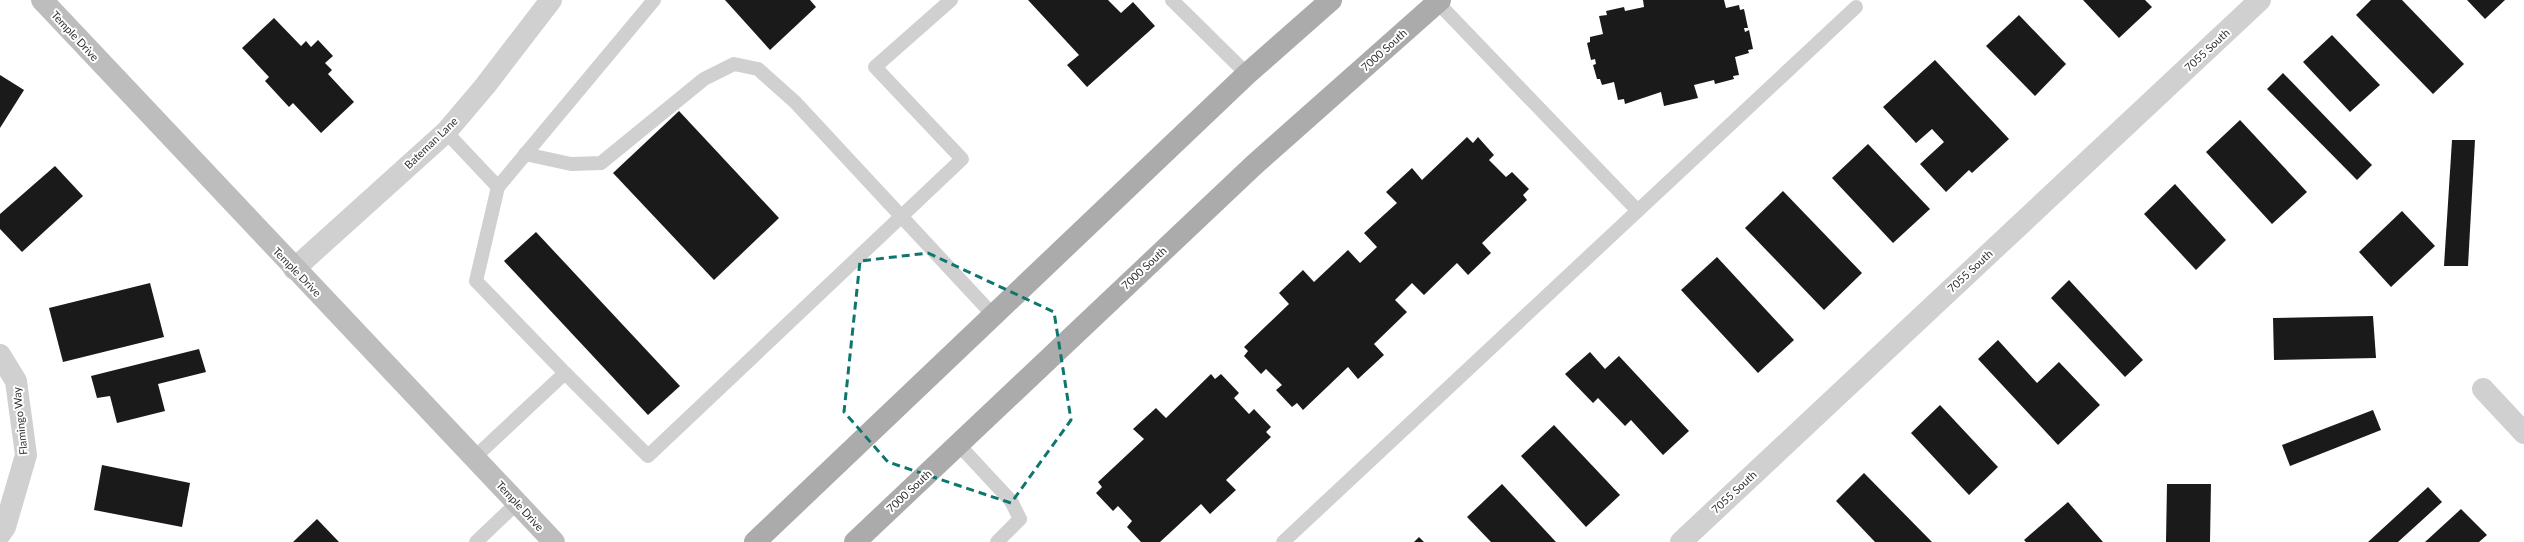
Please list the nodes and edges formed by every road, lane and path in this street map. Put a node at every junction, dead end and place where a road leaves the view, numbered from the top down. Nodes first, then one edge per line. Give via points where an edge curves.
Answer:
1 (42, 0) edge
2 (551, 0) edge
3 (654, 0) edge
4 (951, 0) edge
5 (1172, 0) edge
6 (1331, 0) edge
7 (2260, 0) edge
8 (1438, 1) edge
9 (1856, 7) dead end
10 (1247, 74) junction
11 (446, 132) junction
12 (525, 154) junction
13 (498, 186) junction
14 (1637, 210) junction
15 (900, 217) junction
16 (294, 269) junction
17 (993, 315) junction
18 (0, 355) edge
19 (565, 373) junction
20 (2483, 389) dead end
21 (2524, 433) edge
22 (958, 444) junction
23 (475, 457) junction
24 (517, 503) junction
25 (0, 534) edge
26 (476, 542) edge
27 (554, 542) edge
28 (755, 542) edge
29 (855, 542) edge
30 (997, 542) edge
31 (1283, 542) edge
32 (1681, 542) edge

1 - 16 main road, Temple Drive
2 - 11 street, Bateman Lane
3 - 12 lane
4 - 15 lane via 875,67 962,159
5 - 10 lane
6 - 10 main road
7 - 32 street, 7055 South
8 - 14 lane
8 - 22 main road, 7000 South via 1254,165
9 - 14 lane
10 - 17 main road
11 - 13 lane
11 - 16 street, Bateman Lane
12 - 13 lane
12 - 15 lane via 572,164 601,163 704,79 734,64 758,69 795,102
13 - 19 lane via 476,282
14 - 31 lane
15 - 17 lane
15 - 19 lane via 648,456
16 - 23 main road, Temple Drive
17 - 28 main road
18 - 25 street, Flamingo Way via 16,381 26,455 5,527
19 - 23 lane
20 - 21 street
22 - 29 main road, 7000 South
22 - 30 lane via 1011,501 1020,519
23 - 24 main road, Temple Drive
24 - 26 lane
24 - 27 main road, Temple Drive

